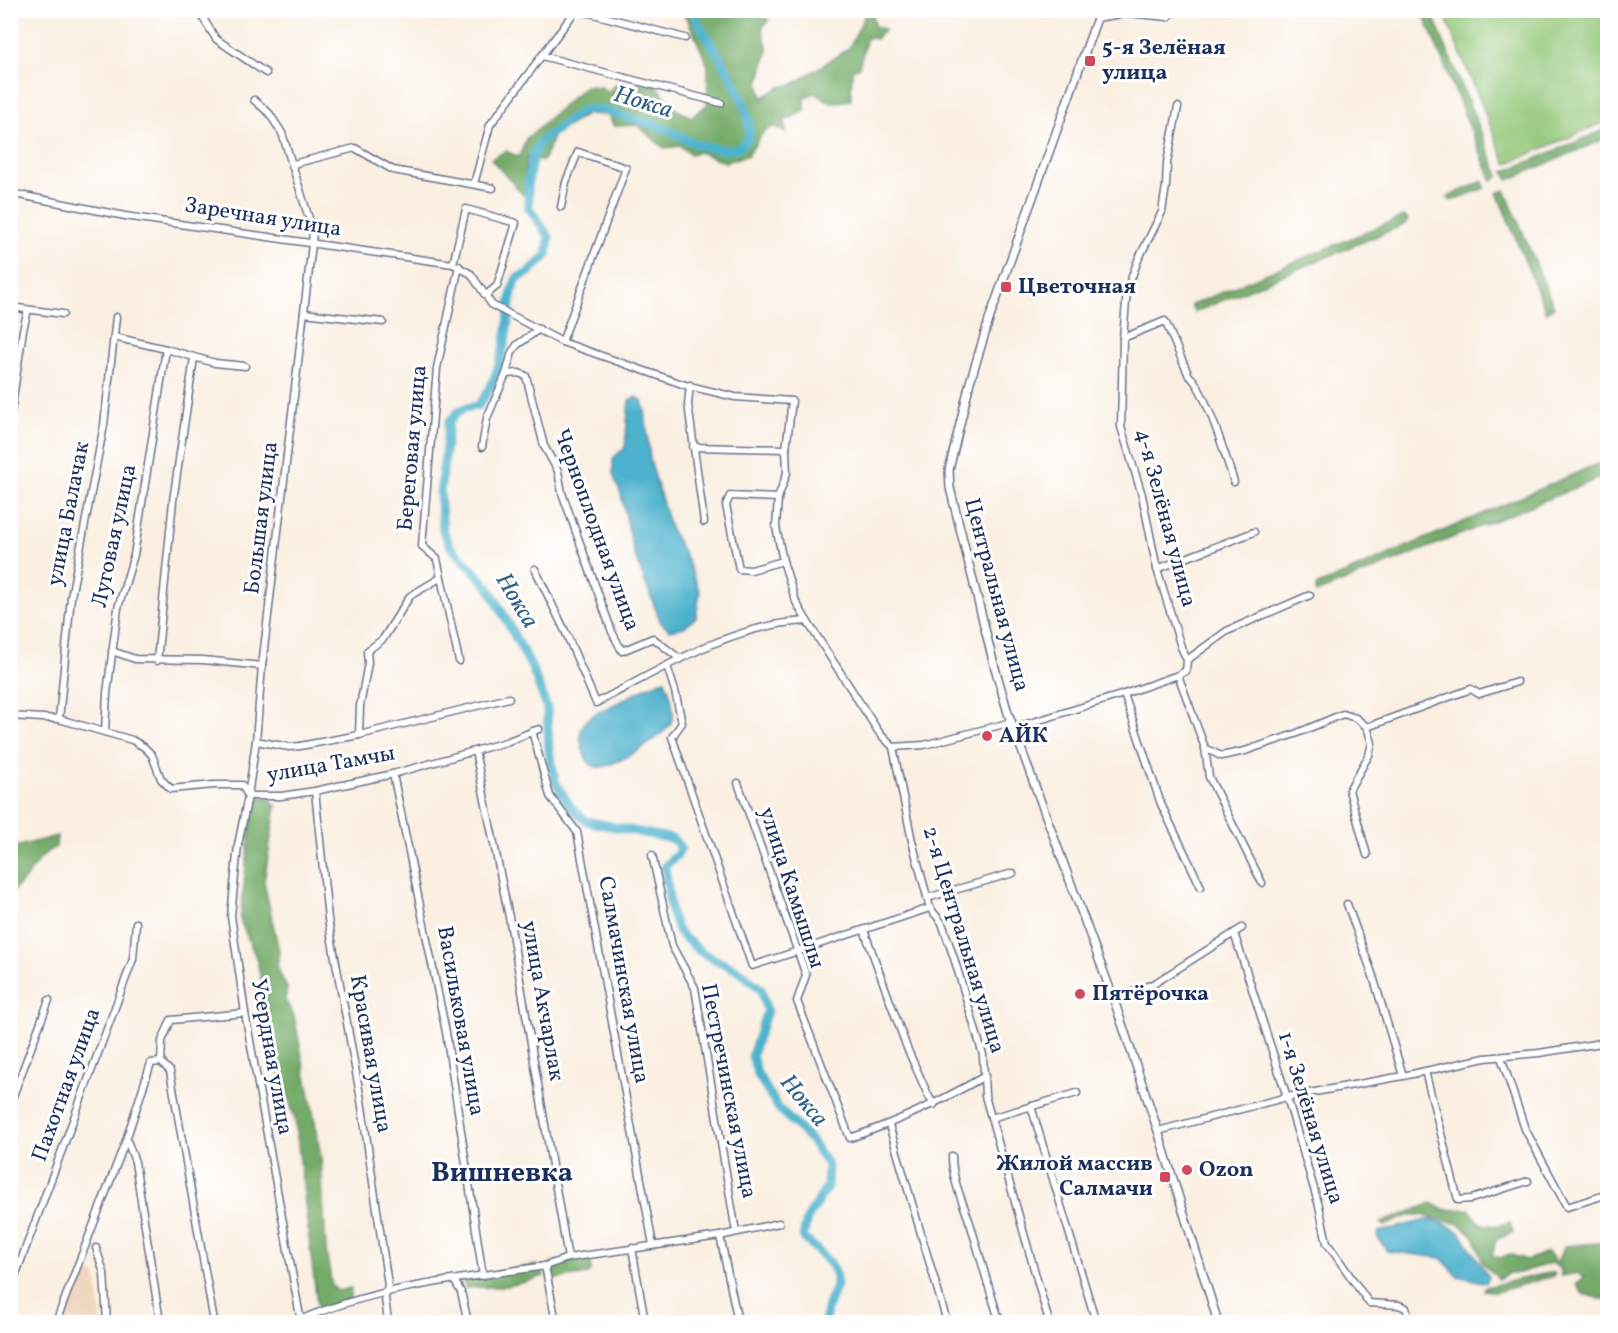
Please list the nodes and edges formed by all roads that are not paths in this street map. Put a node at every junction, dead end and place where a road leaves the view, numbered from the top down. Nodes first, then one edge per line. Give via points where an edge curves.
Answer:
1 (198, 10) edge
2 (577, 10) edge
3 (1175, 10) edge
4 (1099, 14) edge
5 (685, 38) dead end
6 (542, 57) junction
7 (266, 73) dead end
8 (254, 100) dead end
9 (721, 103) dead end
10 (1178, 107) dead end
11 (293, 164) junction
12 (474, 184) junction
13 (493, 188) dead end
14 (10, 193) edge
15 (561, 207) dead end
16 (312, 244) junction
17 (456, 265) junction
18 (486, 295) junction
19 (10, 307) edge
20 (28, 310) junction
21 (304, 313) junction
22 (63, 314) dead end
23 (116, 317) dead end
24 (383, 322) dead end
25 (539, 329) junction
26 (114, 337) junction
27 (1123, 338) junction
28 (562, 342) junction
29 (166, 349) junction
30 (194, 358) junction
31 (245, 366) dead end
32 (506, 374) junction
33 (690, 385) junction
34 (10, 419) edge
35 (482, 447) dead end
36 (693, 447) junction
37 (786, 449) junction
38 (1234, 482) dead end
39 (778, 498) junction
40 (704, 522) dead end
41 (1254, 532) dead end
42 (783, 561) junction
43 (535, 569) dead end
44 (1157, 569) junction
45 (440, 578) junction
46 (1310, 595) dead end
47 (807, 621) junction
48 (112, 651) junction
49 (680, 659) junction
50 (1187, 660) junction
51 (157, 661) junction
52 (459, 661) dead end
53 (262, 666) junction
54 (666, 666) junction
55 (1178, 675) junction
56 (1517, 682) dead end
57 (1124, 694) junction
58 (509, 698) dead end
59 (10, 716) edge
60 (59, 719) junction
61 (1013, 725) junction
62 (1367, 727) junction
63 (536, 730) joint
64 (105, 732) junction
65 (359, 735) junction
66 (256, 741) junction
67 (893, 747) junction
68 (1205, 748) junction
69 (475, 751) junction
70 (393, 774) junction
71 (738, 783) dead end
72 (315, 791) junction
73 (248, 796) junction
74 (652, 855) dead end
75 (1367, 855) dead end
76 (1014, 873) dead end
77 (1262, 883) dead end
78 (1201, 886) dead end
79 (927, 898) junction
80 (1347, 904) dead end
81 (930, 908) junction
82 (136, 923) dead end
83 (1242, 928) dead end
84 (864, 930) junction
85 (1234, 933) junction
86 (797, 951) junction
87 (49, 1000) dead end
88 (1113, 1000) junction
89 (245, 1013) junction
90 (1608, 1042) edge
91 (1501, 1057) junction
92 (161, 1062) junction
93 (1425, 1071) junction
94 (984, 1076) junction
95 (1403, 1076) junction
96 (1077, 1093) dead end
97 (1287, 1096) junction
98 (10, 1104) edge
99 (934, 1105) junction
100 (1030, 1106) junction
101 (991, 1118) junction
102 (889, 1125) junction
103 (1158, 1131) junction
104 (126, 1140) junction
105 (952, 1156) dead end
106 (1528, 1180) dead end
107 (1608, 1194) edge
108 (779, 1223) dead end
109 (736, 1233) junction
110 (720, 1236) junction
111 (653, 1245) junction
112 (96, 1248) dead end
113 (632, 1248) junction
114 (568, 1258) junction
115 (545, 1266) junction
116 (483, 1276) junction
117 (454, 1280) junction
118 (10, 1290) edge
119 (387, 1291) junction
120 (301, 1321) edge
121 (56, 1323) edge
122 (107, 1323) edge
123 (160, 1323) edge
124 (214, 1323) edge
125 (388, 1323) edge
126 (468, 1323) edge
127 (556, 1323) edge
128 (645, 1323) edge
129 (738, 1323) edge
130 (947, 1323) edge
131 (1000, 1323) edge
132 (1049, 1323) edge
133 (1096, 1323) edge
134 (1218, 1323) edge
135 (1412, 1323) edge

1 - 7 street via 216,39
2 - 5 street
2 - 6 street
3 - 4 street via 1168,17
4 - 61 street, Центральная улица via 984,334 949,470 953,503
6 - 9 street
6 - 12 street via 490,125
8 - 11 street, Большая улица via 269,113 282,134
10 - 27 street, 4-я Зелёная улица via 1162,212 1127,290
11 - 12 street via 356,148 393,170
11 - 16 street, Большая улица via 313,231
12 - 13 street
14 - 16 street, Заречная улица via 125,216
15 - 28 street via 578,152 626,168
16 - 17 street, Заречная улица
16 - 21 street, Большая улица
17 - 18 street via 471,274
17 - 18 street, Береговая улица via 466,209 516,223 498,286
17 - 45 street, Береговая улица via 437,368 422,546 438,559
18 - 25 street, 2-я Центральная улица via 492,305
19 - 20 street
20 - 22 street
20 - 34 street
21 - 24 street
21 - 53 street, Большая улица
23 - 26 street, улица Балачак
25 - 28 street, 2-я Центральная улица
25 - 32 street via 517,345
26 - 29 street
26 - 60 street, улица Балачак via 104,425 71,597
27 - 38 street via 1165,321 1189,376 1202,395
27 - 44 street, 4-я Зелёная улица via 1121,427 1142,495
28 - 33 street, 2-я Центральная улица
29 - 30 street
29 - 48 street, Луговая улица via 134,555 118,608
30 - 31 street
30 - 51 street via 173,501
32 - 35 street via 487,418
32 - 49 street, Черноплодная улица via 526,376 544,446 558,471 596,590 622,651 653,638
33 - 36 street
33 - 37 street, 2-я Центральная улица via 735,397 792,401
36 - 37 street
36 - 40 street
37 - 39 street, 2-я Центральная улица via 787,473
39 - 42 street, 2-я Центральная улица via 776,527
39 - 42 street via 730,496 726,505 739,569 751,570
41 - 44 street
42 - 47 street, 2-я Центральная улица via 796,602
43 - 54 street via 596,703
44 - 50 street, 4-я Зелёная улица
45 - 52 street, Береговая улица
45 - 65 street via 410,596 383,639 367,651
46 - 50 street via 1227,631
47 - 49 street via 767,625
47 - 67 street, 2-я Центральная улица via 880,734
48 - 51 street via 135,660
48 - 64 street, Луговая улица
49 - 54 street
50 - 55 street via 1186,671
51 - 53 street via 203,660
53 - 66 street, Большая улица
54 - 86 street via 682,723 672,737 752,966
55 - 57 street
55 - 68 street
56 - 62 street via 1479,694 1470,689
57 - 61 street
57 - 78 street via 1161,804
58 - 65 street
59 - 60 street, улица Тамчы
60 - 64 street, улица Тамчы
61 - 67 street via 924,745
61 - 88 street, Центральная улица
62 - 68 street via 1343,714 1245,751 1221,756
62 - 75 street via 1372,743 1369,755 1349,790
63 - 69 street, улица Тамчы
63 - 111 street, Салмачинская улица via 550,795 577,832
64 - 73 street, улица Тамчы via 144,747 152,755 161,779 171,789 242,785
65 - 66 street via 289,747
66 - 73 street, Большая улица
67 - 79 street, 2-я Центральная улица
68 - 77 street via 1209,777
69 - 70 street, улица Тамчы
69 - 114 street, улица Акчарлак via 510,922
70 - 72 street, улица Тамчы
70 - 116 street, Васильковая улица via 446,1032
71 - 86 street, улица Камышлы
72 - 73 street, улица Тамчы
72 - 119 street, Красивая улица via 328,919 361,1100
73 - 89 street, Усердная улица via 238,844 231,916
74 - 109 street, Пестречинская улица via 672,946 695,988
76 - 79 street
79 - 81 street, 2-я Центральная улица
80 - 95 street
81 - 84 street
81 - 94 street, 2-я Центральная улица via 942,923 954,958 983,1055
82 - 118 street, Пахотная улица via 133,959
83 - 85 street
84 - 86 street
84 - 99 street via 907,1048
85 - 88 street via 1155,983
85 - 97 street, 1-я Зелёная улица
86 - 102 street, улица Камышлы via 806,975 797,1001 850,1138
87 - 98 street
88 - 103 street, Центральная улица
89 - 92 street via 171,1020 162,1041
89 - 120 street, Усердная улица
90 - 91 street
91 - 93 street
91 - 107 street via 1526,1129 1567,1207
92 - 104 street via 151,1063
92 - 124 street via 170,1071
93 - 95 street
93 - 106 street via 1458,1200
94 - 99 street
94 - 101 street, 2-я Центральная улица
95 - 97 street
96 - 100 street
97 - 103 street
97 - 135 street, 1-я Зелёная улица via 1327,1243 1369,1303 1406,1308
99 - 102 street
100 - 101 street
100 - 133 street
101 - 132 street, 2-я Центральная улица
102 - 130 street
103 - 134 street, Центральная улица
104 - 121 street
104 - 123 street via 135,1162
105 - 131 street via 956,1184
108 - 109 street
109 - 110 street
110 - 111 street
110 - 129 street
111 - 113 street
112 - 122 street via 104,1273
113 - 114 street
113 - 128 street
114 - 115 street
115 - 116 street
115 - 127 street
116 - 117 street
117 - 119 street
117 - 126 street
119 - 120 street via 328,1307
119 - 125 street, Красивая улица

